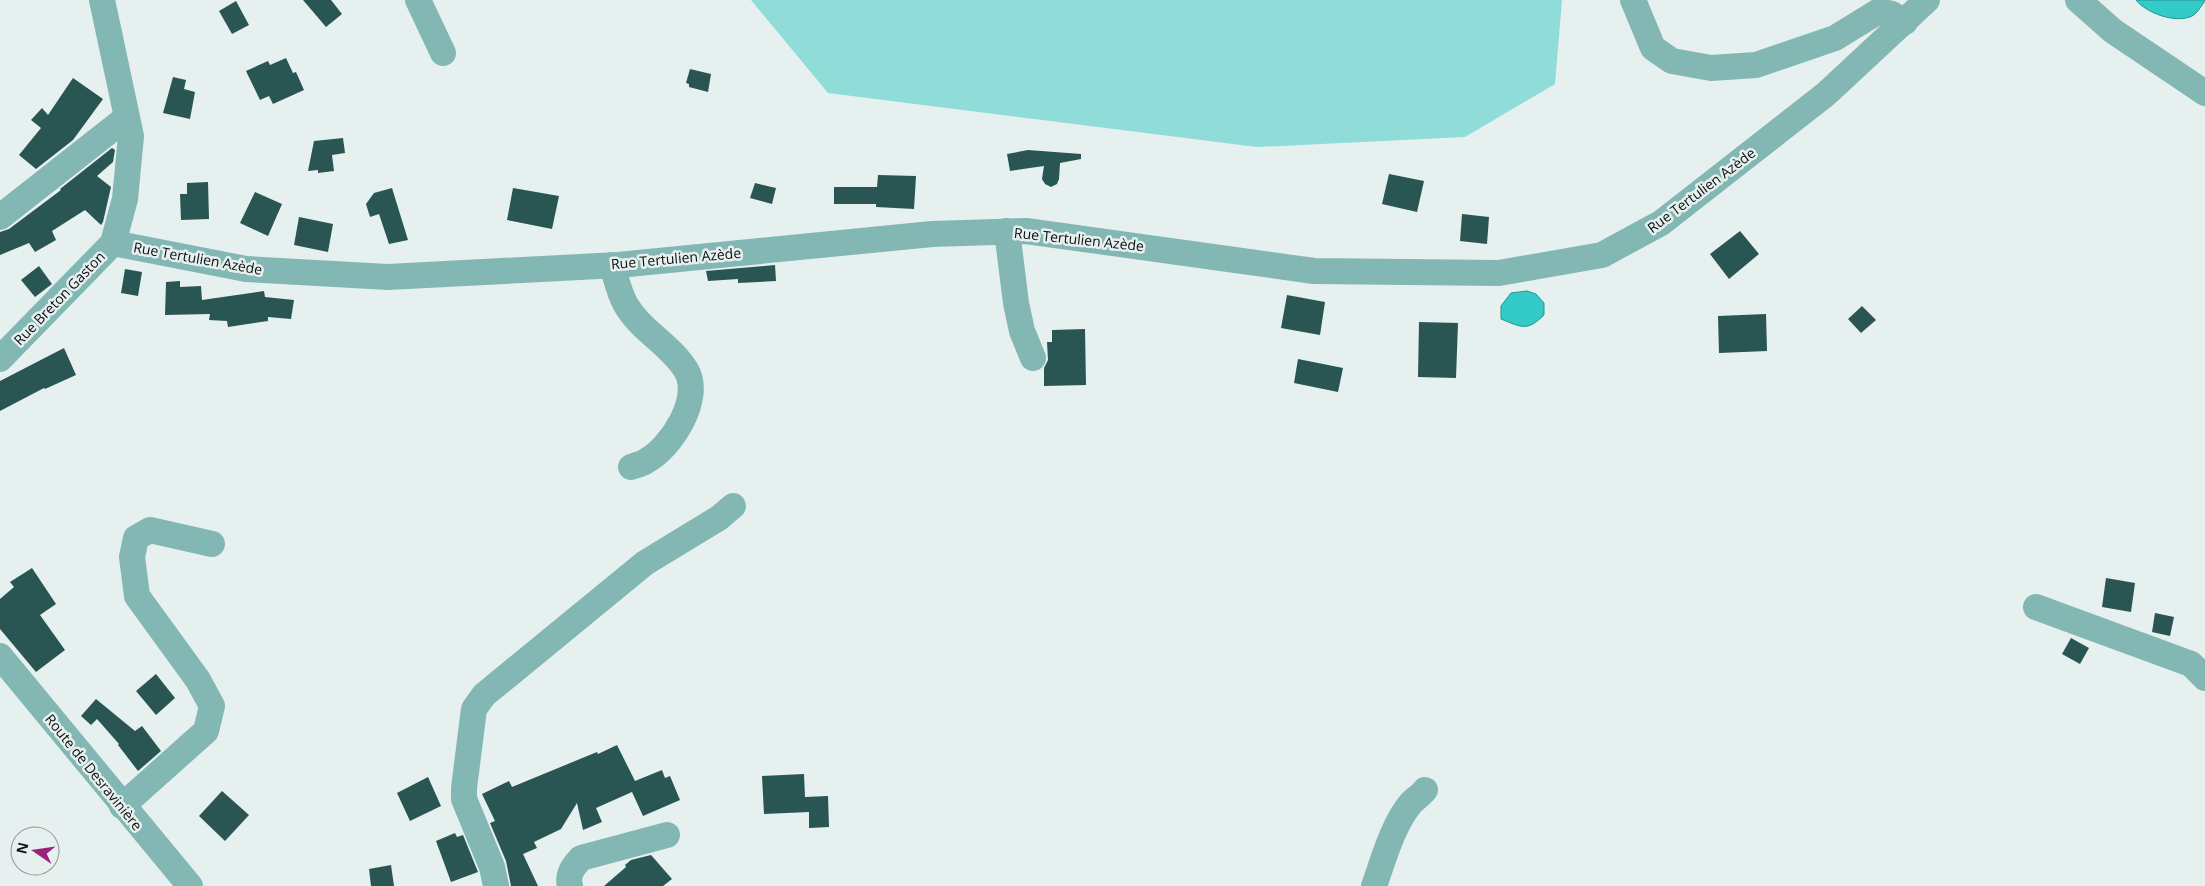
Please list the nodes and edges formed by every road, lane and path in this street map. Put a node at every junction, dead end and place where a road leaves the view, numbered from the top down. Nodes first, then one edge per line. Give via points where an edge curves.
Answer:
1 (418, 0) edge
2 (1633, 0) edge
3 (1927, 0) edge
4 (2078, 0) edge
5 (107, 2) edge
6 (1904, 22) junction
7 (443, 54) dead end
8 (2205, 93) edge
9 (126, 118) junction
10 (0, 217) edge
11 (1007, 231) junction
12 (113, 243) junction
13 (612, 265) junction
14 (1033, 358) dead end
15 (0, 359) edge
16 (631, 467) dead end
17 (732, 506) dead end
18 (212, 544) dead end
19 (2036, 607) dead end
20 (0, 656) edge
21 (2205, 678) edge
22 (1425, 790) dead end
23 (122, 806) junction
24 (667, 835) dead end
25 (190, 886) edge
26 (496, 886) edge
27 (570, 886) edge
28 (1374, 886) edge

1 - 7 street
2 - 6 street via 1653,48 1672,61 1710,68 1756,65 1835,38 1879,11
3 - 6 street, Rue Tertulien Azède
4 - 8 street via 2113,31
5 - 9 street, Rue Breton Gaston
6 - 11 street, Rue Tertulien Azède via 1826,94 1661,223 1602,255 1499,273 1314,271 1114,242
9 - 10 street
9 - 12 street, Rue Breton Gaston via 131,136 125,199
11 - 13 street, Rue Tertulien Azède via 932,234
11 - 14 street via 1016,303 1022,331
12 - 13 street, Rue Tertulien Azède via 246,269 388,277
12 - 15 street, Rue Breton Gaston
13 - 16 street via 626,305 680,362 691,382 681,426 656,454
17 - 26 street via 719,518 645,563 484,695 474,709 464,799 492,867
18 - 23 street via 150,530 136,538 132,557 137,596 198,680 212,706 206,732
19 - 21 street via 2191,664
20 - 23 street, Route de Desravinière
22 - 28 street via 1410,804 1399,823
23 - 25 street, Route de Desravinière
24 - 27 street via 581,858 568,878

